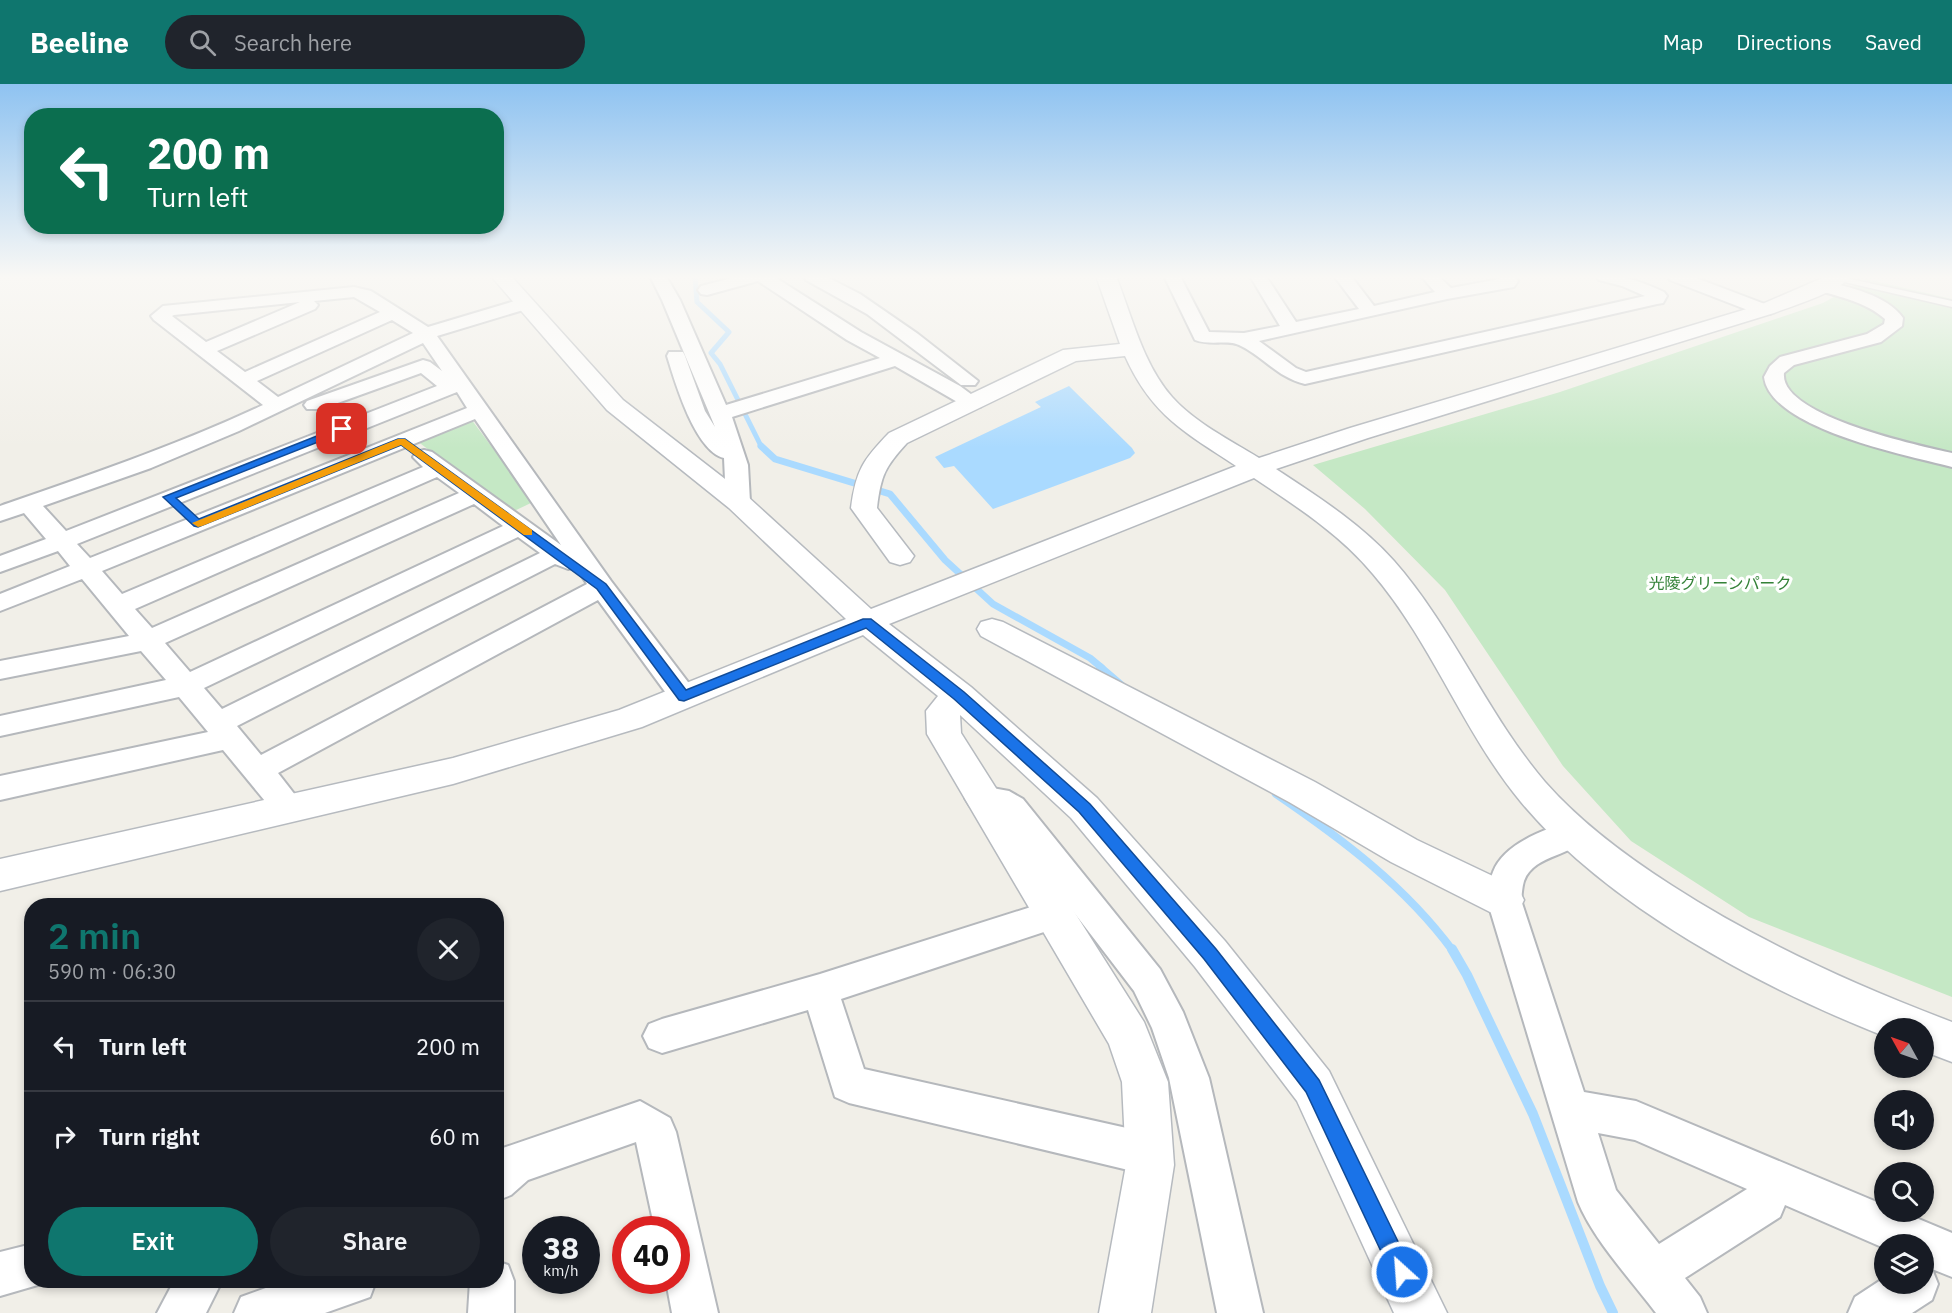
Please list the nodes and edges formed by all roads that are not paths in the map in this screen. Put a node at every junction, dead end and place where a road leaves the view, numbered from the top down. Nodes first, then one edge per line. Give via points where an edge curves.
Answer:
1 (182, 333) edge
2 (242, 333) edge
3 (347, 333) edge
4 (550, 333) edge
5 (668, 333) edge
6 (685, 333) edge
7 (850, 333) edge
8 (900, 333) edge
9 (1128, 333) edge
10 (1201, 333) edge
11 (1268, 333) edge
12 (1504, 333) edge
13 (1687, 333) edge
14 (1881, 333) edge
15 (426, 334) joint
16 (1244, 339) junction
17 (1134, 349) junction
18 (203, 350) junction
19 (897, 359) junction
20 (243, 380) junction
21 (455, 386) junction
22 (981, 400) junction
23 (276, 405) junction
24 (305, 408) dead end
25 (477, 411) junction
26 (720, 414) junction
27 (402, 441) junction
28 (1952, 460) edge
29 (737, 465) junction
30 (439, 468) junction
31 (1255, 468) junction
32 (140, 470) junction
33 (476, 495) junction
34 (170, 498) junction
35 (738, 502) junction
36 (33, 509) junction
37 (0, 514) edge
38 (198, 523) junction
39 (520, 527) junction
40 (0, 529) edge
41 (61, 541) junction
42 (557, 554) junction
43 (900, 556) dead end
44 (0, 565) edge
45 (86, 568) junction
46 (602, 587) junction
47 (0, 603) edge
48 (118, 606) junction
49 (867, 622) junction
50 (992, 629) dead end
51 (147, 641) junction
52 (0, 670) edge
53 (185, 686) junction
54 (959, 695) junction
55 (684, 697) junction
56 (0, 726) edge
57 (223, 731) junction
58 (256, 771) junction
59 (0, 788) edge
60 (981, 798) junction
61 (290, 809) junction
62 (1573, 832) junction
63 (0, 875) edge
64 (1504, 900) junction
65 (1053, 915) junction
66 (820, 990) junction
67 (1887, 1018) edge
68 (1934, 1035) edge
69 (662, 1036) dead end
70 (1952, 1042) edge
71 (1571, 1109) junction
72 (1149, 1154) junction
73 (504, 1173) edge
74 (1766, 1202) dead end
75 (1874, 1242) edge
76 (24, 1268) edge
77 (1653, 1273) junction
78 (0, 1274) edge
79 (196, 1288) edge
80 (333, 1288) edge
81 (492, 1288) edge
82 (1900, 1294) edge
83 (180, 1313) edge
84 (257, 1313) edge
85 (491, 1313) edge
86 (695, 1313) edge
87 (1125, 1313) edge
88 (1240, 1313) edge
89 (1421, 1313) edge
90 (1684, 1313) edge
91 (1872, 1313) edge

1 - 18 street
2 - 18 street
3 - 20 street
4 - 35 street via 615,405
5 - 29 street via 695,411
6 - 26 street
7 - 19 street
8 - 22 street
9 - 17 street
10 - 16 street via 1207,338
11 - 16 street
12 - 16 street via 1305,378 1296,376
13 - 31 street
14 - 28 street via 1787,361 1777,367 1774,381 1806,414 1857,434
15 - 21 street
15 - 23 street
17 - 22 street via 1071,355
17 - 31 street via 1159,397 1171,409
18 - 20 street
19 - 22 street via 953,390
19 - 26 street
20 - 23 street
21 - 24 street via 423,366
21 - 25 street
21 - 34 street
22 - 43 street via 898,438 876,461 864,508
23 - 32 street
25 - 27 street
25 - 46 street
26 - 29 street
27 - 30 street
27 - 38 street
29 - 35 street
30 - 33 street
30 - 48 street
31 - 49 street
31 - 62 street via 1349,534 1396,583 1520,774
32 - 34 street
32 - 36 street
33 - 39 street
33 - 51 street
34 - 38 street
34 - 41 street
35 - 49 street
36 - 37 street
36 - 40 street
36 - 41 street
38 - 45 street
39 - 42 street
39 - 53 street
41 - 44 street
41 - 45 street
42 - 46 street
42 - 57 street
45 - 47 street
45 - 48 street
46 - 55 street
46 - 58 street
48 - 51 street
49 - 54 street
49 - 55 street
50 - 64 street via 1302,792 1404,851
51 - 52 street
51 - 53 street
53 - 56 street
53 - 57 street
54 - 60 street via 943,711 944,734
54 - 89 street via 1084,808 1210,954 1313,1086
55 - 61 street via 560,741
57 - 58 street
57 - 59 street
58 - 61 street
60 - 65 street
60 - 88 street via 998,799 1012,808 1147,980 1170,1024 1189,1078
61 - 63 street
62 - 64 street via 1529,853 1509,873
62 - 67 street via 1624,876 1710,931 1778,969
64 - 71 street
65 - 66 street
65 - 72 street via 1128,1036 1145,1082
66 - 69 street
66 - 72 street via 849,1084
68 - 70 street
71 - 75 street via 1636,1121
71 - 77 street via 1599,1202
72 - 87 street
73 - 86 street via 515,1164 640,1120 656,1132
74 - 77 street
76 - 78 street
77 - 90 street
79 - 83 street
80 - 84 street
81 - 85 street
82 - 91 street

